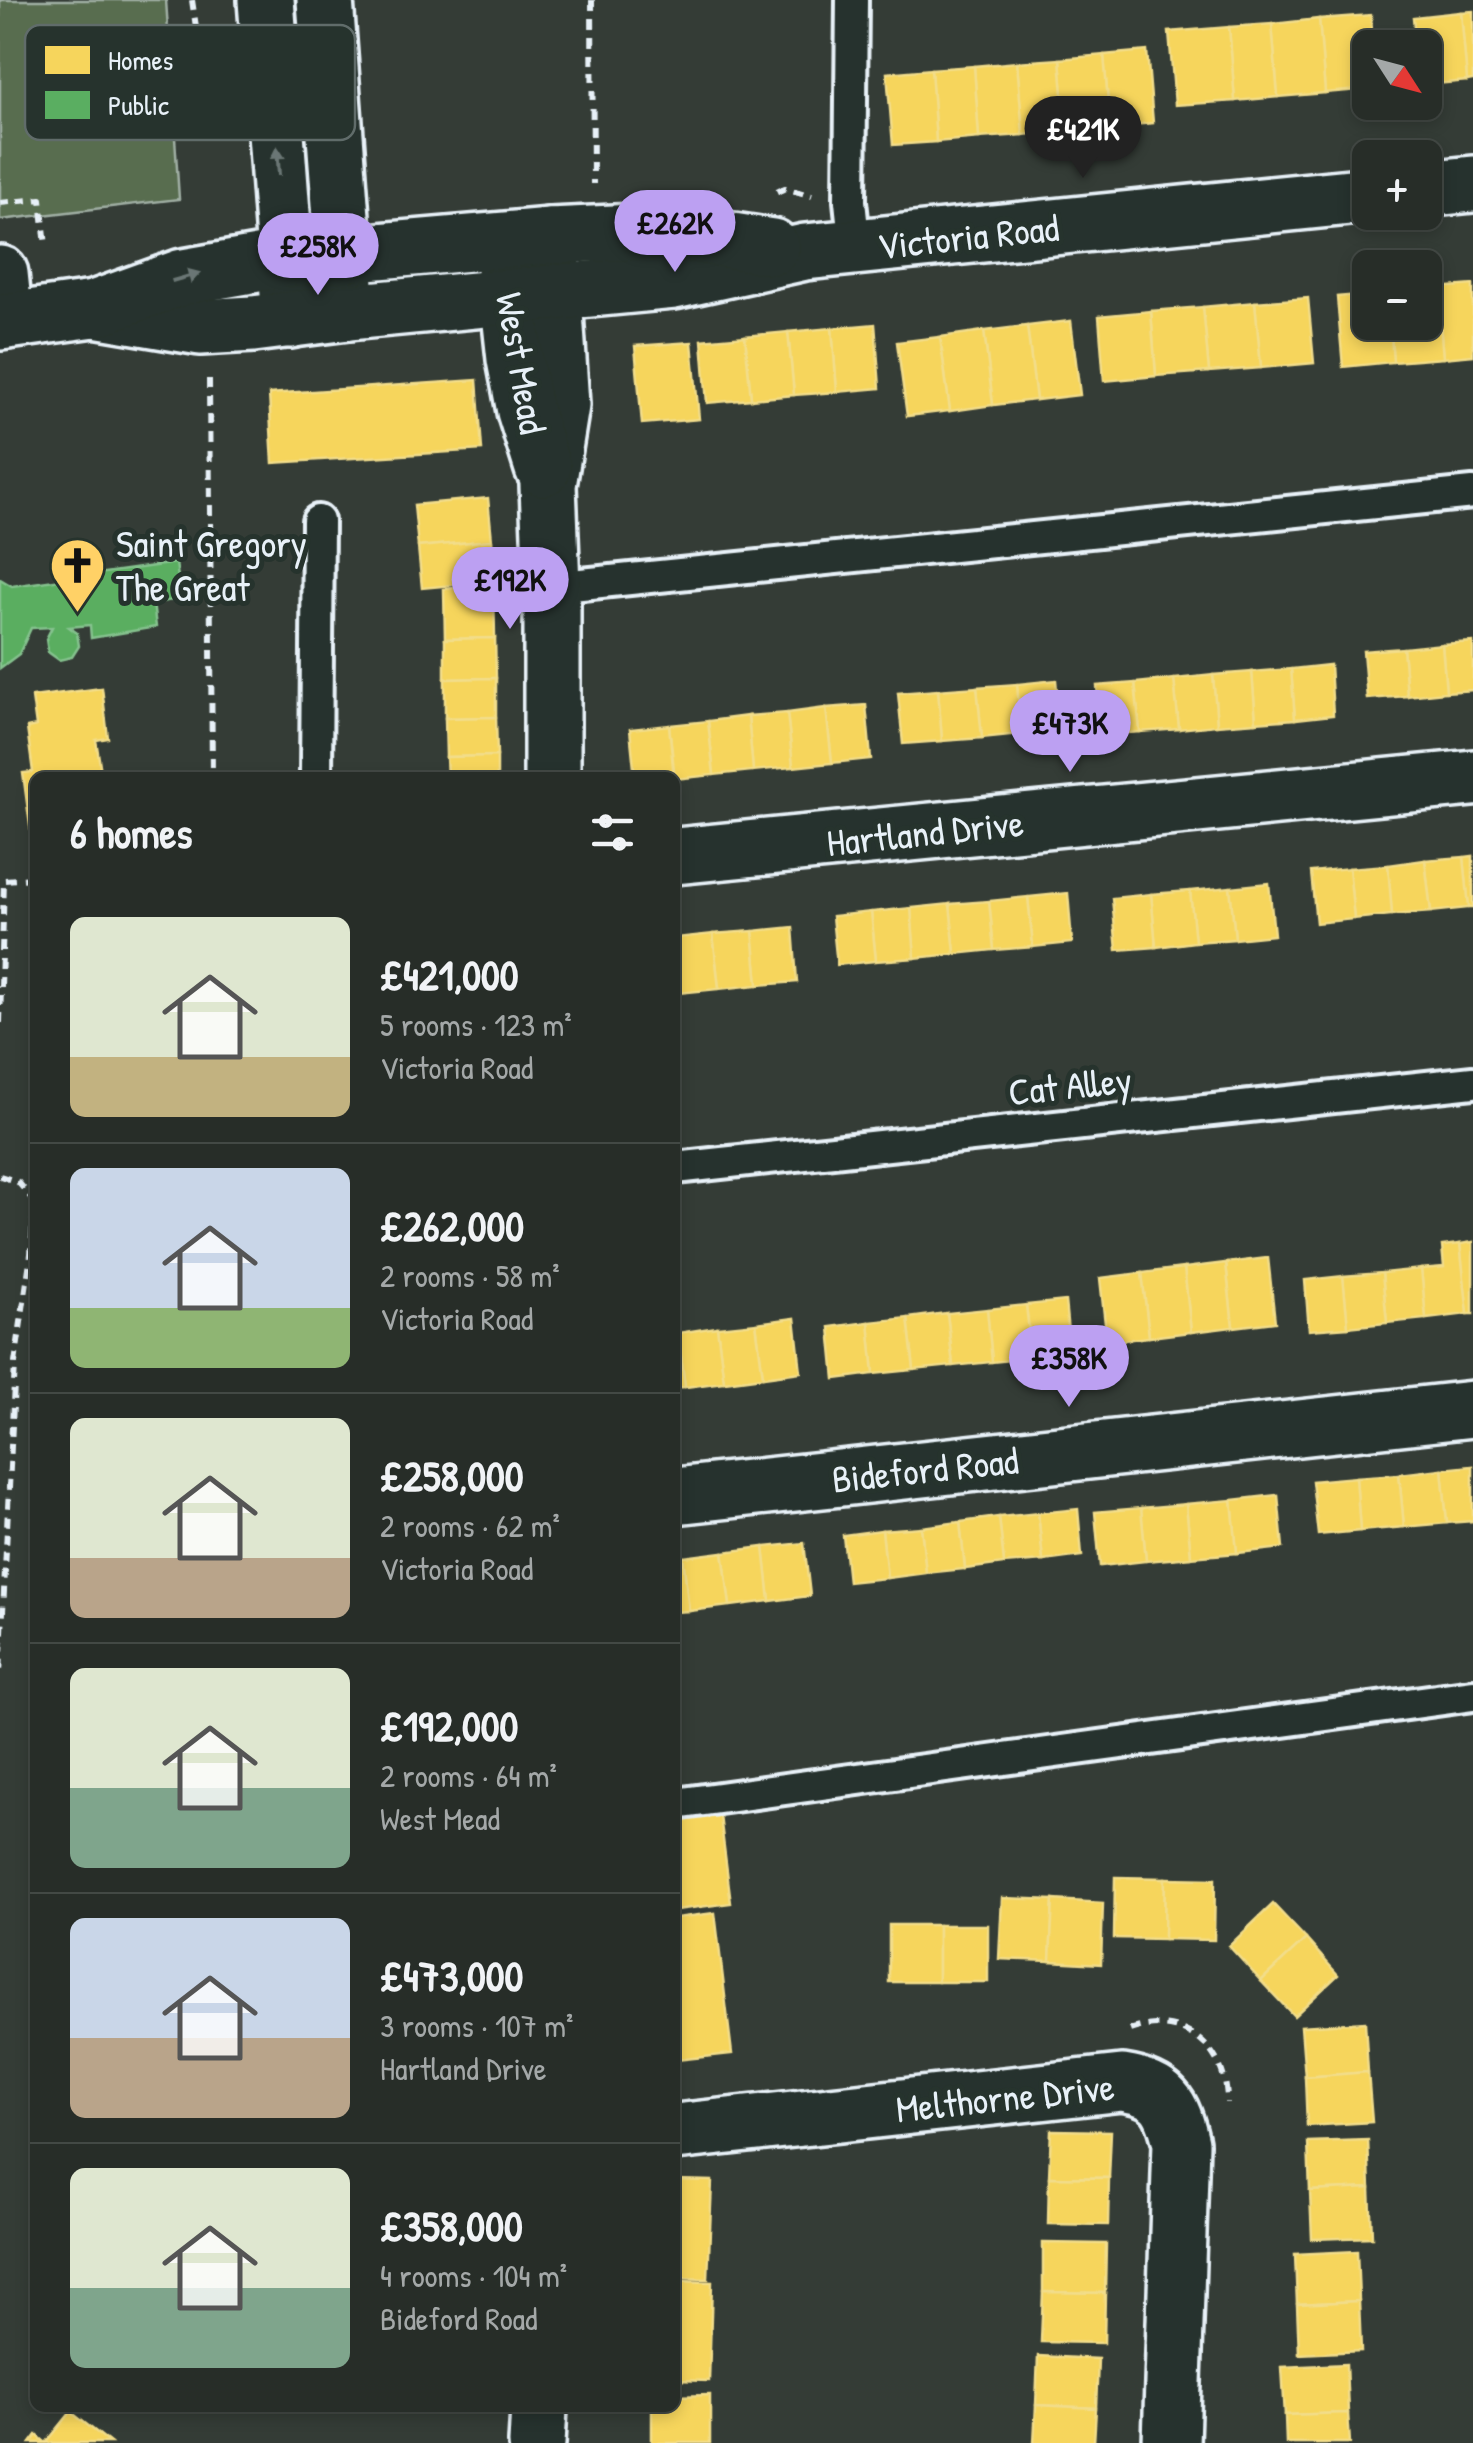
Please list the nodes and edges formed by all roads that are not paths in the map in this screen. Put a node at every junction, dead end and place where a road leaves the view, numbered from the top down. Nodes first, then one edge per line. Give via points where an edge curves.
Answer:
1 (266, 0) edge
2 (325, 0) edge
3 (852, 0) edge
4 (268, 25) edge
5 (327, 25) edge
6 (277, 140) edge
7 (335, 140) edge
8 (1473, 184) edge
9 (1442, 187) edge
10 (1352, 195) edge
11 (836, 234) junction
12 (526, 238) junction
13 (343, 253) junction
14 (286, 259) junction
15 (531, 294) junction
16 (13, 295) edge
17 (94, 309) junction
18 (348, 312) junction
19 (290, 320) junction
20 (1473, 493) edge
21 (318, 521) dead end
22 (552, 587) junction
23 (316, 772) edge
24 (552, 772) edge
25 (1473, 778) edge
26 (680, 856) edge
27 (1473, 1082) edge
28 (680, 1167) edge
29 (1473, 1409) edge
30 (680, 1495) edge
31 (1473, 1696) edge
32 (680, 1803) edge
33 (680, 2131) edge
34 (538, 2412) edge
35 (537, 2443) edge
36 (1171, 2443) edge

4 -> 1 street
2 - 5 street
3 - 11 lane
14 -> 6 street
7 - 13 street
8 - 9 street
10 - 11 street, Victoria Road
11 - 12 street, Victoria Road
11 - 15 street, Victoria Road via 674,281
12 - 13 street, Victoria Road
12 - 15 street, West Mead
13 - 14 street, Victoria Road
13 - 18 street
17 -> 14 street, Victoria Road via 183,277
14 - 19 street
15 - 18 street, Victoria Road
15 - 22 street, West Mead via 515,360 548,486
16 - 17 street, Victoria Road
17 - 19 street, Victoria Road via 200,326
18 - 19 street, Victoria Road
20 - 22 lane
21 - 23 lane
22 - 24 street, West Mead
25 - 26 street, Hartland Drive
27 - 28 lane, Cat Alley
29 - 30 street, Bideford Road
31 - 32 lane
33 - 36 street, Melthorne Drive via 1122,2083 1163,2098 1181,2144
34 - 35 street

